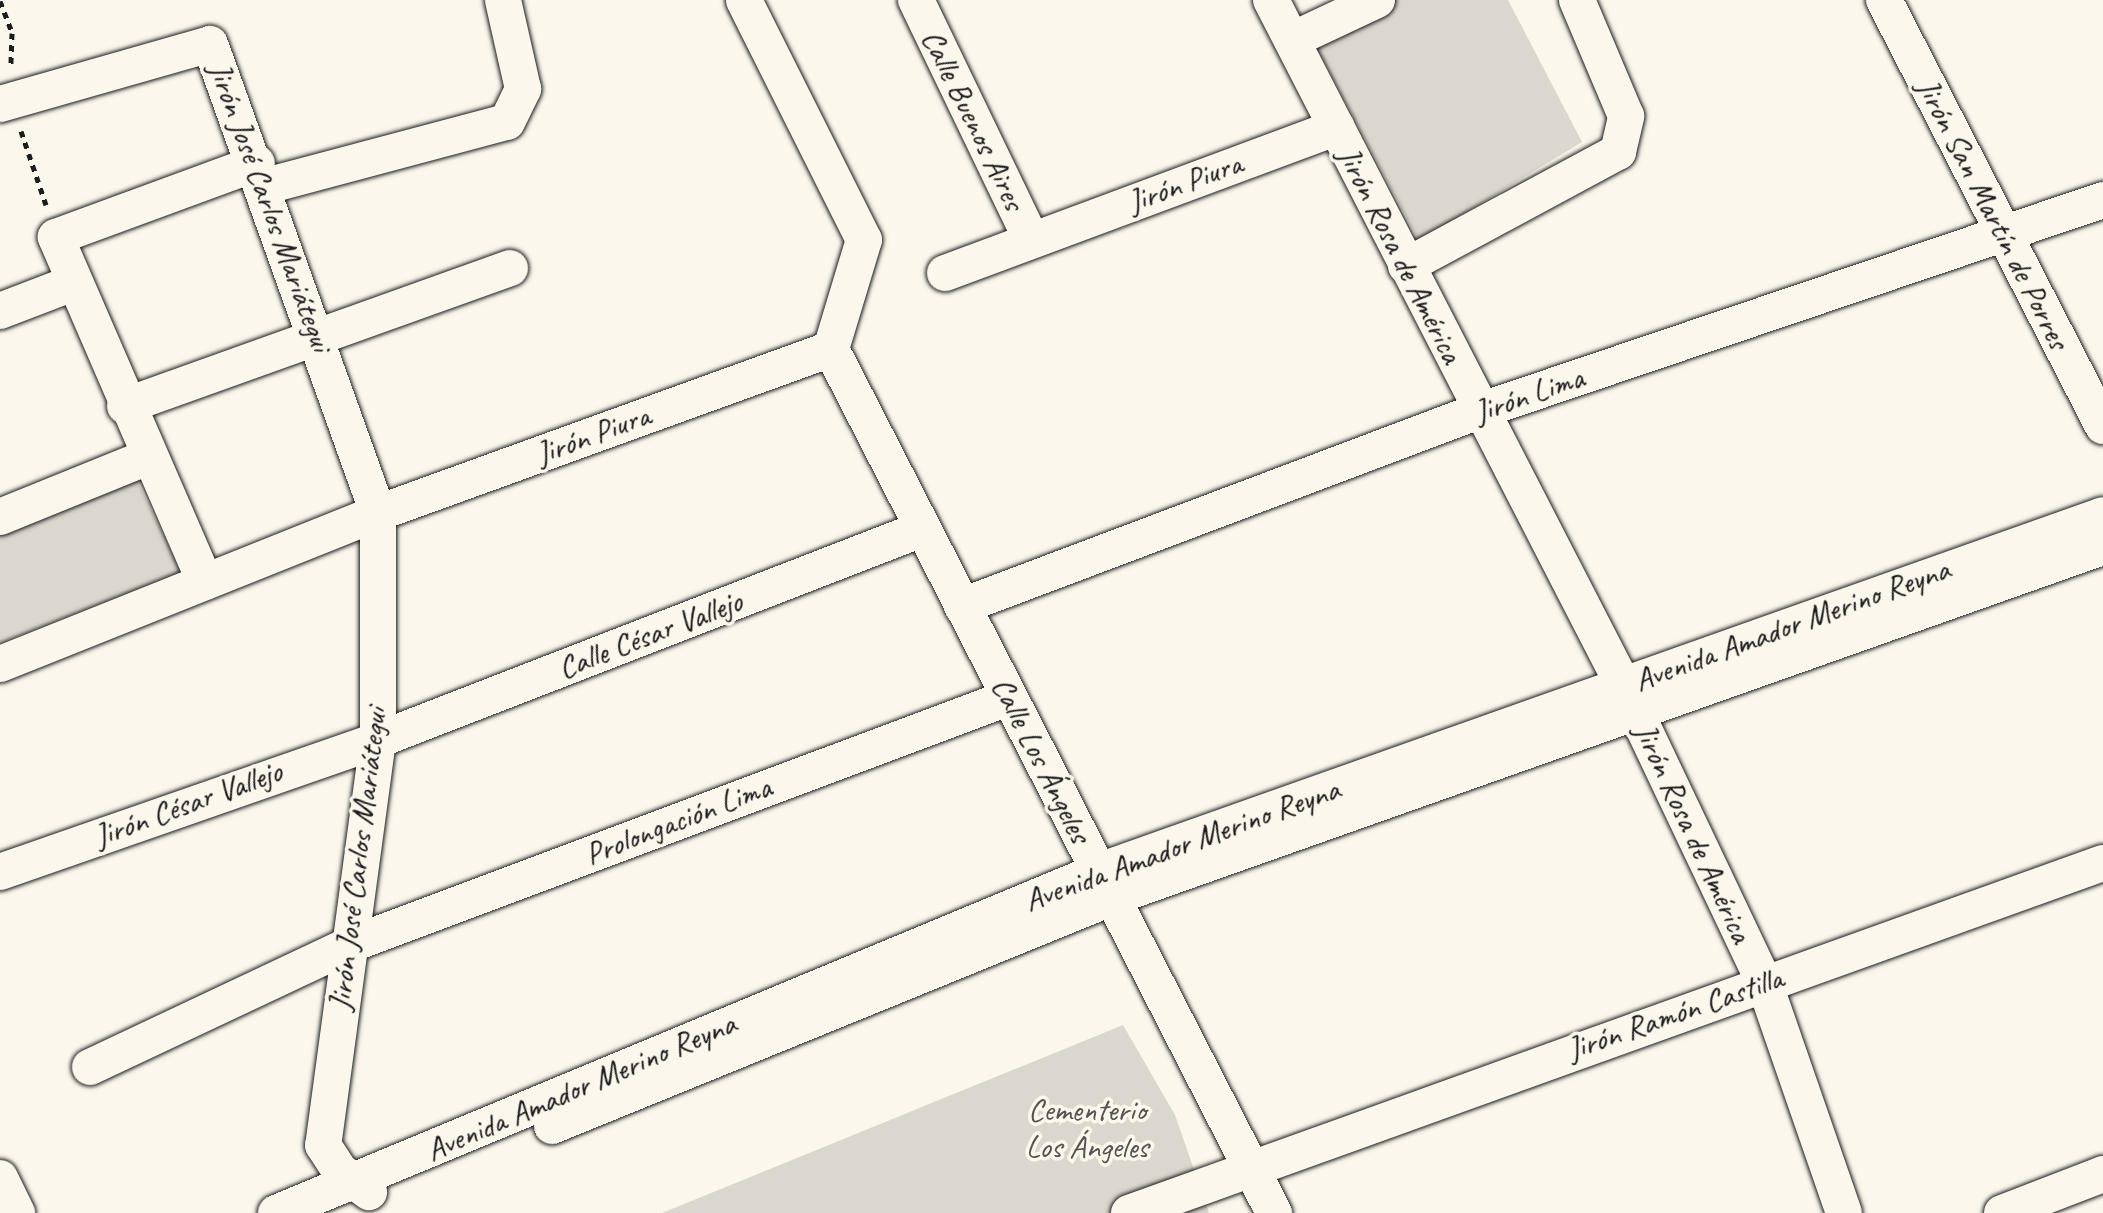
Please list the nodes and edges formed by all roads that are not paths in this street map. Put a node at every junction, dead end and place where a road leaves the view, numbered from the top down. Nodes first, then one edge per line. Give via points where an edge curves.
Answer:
1 (503, 0) edge
2 (744, 0) edge
3 (916, 0) edge
4 (1271, 0) edge
5 (1377, 0) edge
6 (1577, 0) edge
7 (1884, 0) edge
8 (1292, 40) junction
9 (0, 104) edge
10 (1337, 127) junction
11 (262, 175) junction
12 (2103, 200) edge
13 (2003, 237) junction
14 (1031, 239) junction
15 (1406, 266) junction
16 (510, 268) dead end
17 (945, 273) dead end
18 (73, 283) junction
19 (0, 311) edge
20 (318, 337) junction
21 (831, 349) junction
22 (125, 406) junction
23 (1479, 411) junction
24 (2103, 426) edge
25 (148, 457) junction
26 (378, 513) junction
27 (2103, 515) edge
28 (0, 517) edge
29 (922, 529) junction
30 (2103, 547) edge
31 (205, 582) junction
32 (962, 606) junction
33 (0, 664) edge
34 (1008, 698) junction
35 (1630, 699) junction
36 (378, 740) junction
37 (2103, 863) edge
38 (0, 872) edge
39 (1105, 885) junction
40 (349, 945) junction
41 (1764, 982) junction
42 (90, 1067) dead end
43 (1247, 1165) junction
44 (2103, 1174) edge
45 (0, 1178) edge
46 (366, 1189) junction
47 (17, 1213) edge
48 (276, 1213) edge
49 (339, 1213) edge
50 (1129, 1213) edge
51 (1274, 1213) edge
52 (1844, 1213) edge
53 (2002, 1213) edge

1 - 11 street via 523,89 515,114 488,129
2 - 21 street via 864,240
3 - 14 street, Calle Buenos Aires
4 - 8 street, Jirón Rosa de América
5 - 8 street
6 - 15 street via 1626,116 1618,152
7 - 13 street, Jirón San Martín de Porres
8 - 10 street, Jirón Rosa de América
9 - 11 street, Jirón José Carlos Mariátegui via 210,44
10 - 14 street, Jirón Piura
10 - 15 street, Jirón Rosa de América
11 - 18 street via 56,237
11 - 20 street, Jirón José Carlos Mariátegui
12 - 13 street, Jirón Lima
13 - 23 street, Jirón Lima
13 - 24 street, Jirón San Martín de Porres
14 - 17 street, Jirón Piura
15 - 23 street, Jirón Rosa de América
16 - 20 street
18 - 19 street
18 - 22 street
20 - 22 street
20 - 26 street, Jirón José Carlos Mariátegui
21 - 26 street, Jirón Piura
21 - 29 street, Calle Los Ángeles
22 - 25 street
23 - 32 street, Jirón Lima
23 - 35 street, Jirón Rosa de América
25 - 28 street
25 - 31 street
26 - 31 street, Jirón Piura
26 - 36 street, Jirón José Carlos Mariátegui
27 - 35 street, Avenida Amador Merino Reyna
29 - 32 street, Calle Los Ángeles
29 - 36 street, Calle César Vallejo
30 - 35 street, Avenida Amador Merino Reyna
31 - 33 street, Jirón Piura
32 - 34 street, Calle Los Ángeles
34 - 39 street, Calle Los Ángeles
34 - 40 street, Prolongación Lima
35 - 39 street, Avenida Amador Merino Reyna
35 - 41 street, Jirón Rosa de América
36 - 38 street, Jirón César Vallejo
36 - 40 street, Jirón José Carlos Mariátegui
37 - 41 street, Jirón Ramón Castilla
39 - 43 street, Calle Los Ángeles
39 - 46 street, Avenida Amador Merino Reyna
40 - 42 street, Prolongación Lima
40 - 46 street, Jirón José Carlos Mariátegui via 323,1145
41 - 43 street, Jirón Ramón Castilla
41 - 52 street, Jirón Rosa de América
43 - 50 street, Jirón Ramón Castilla
43 - 51 street, Calle Los Ángeles
44 - 53 street
45 - 47 street
46 - 48 street, Avenida Amador Merino Reyna
46 - 49 street, Avenida Amador Merino Reyna

